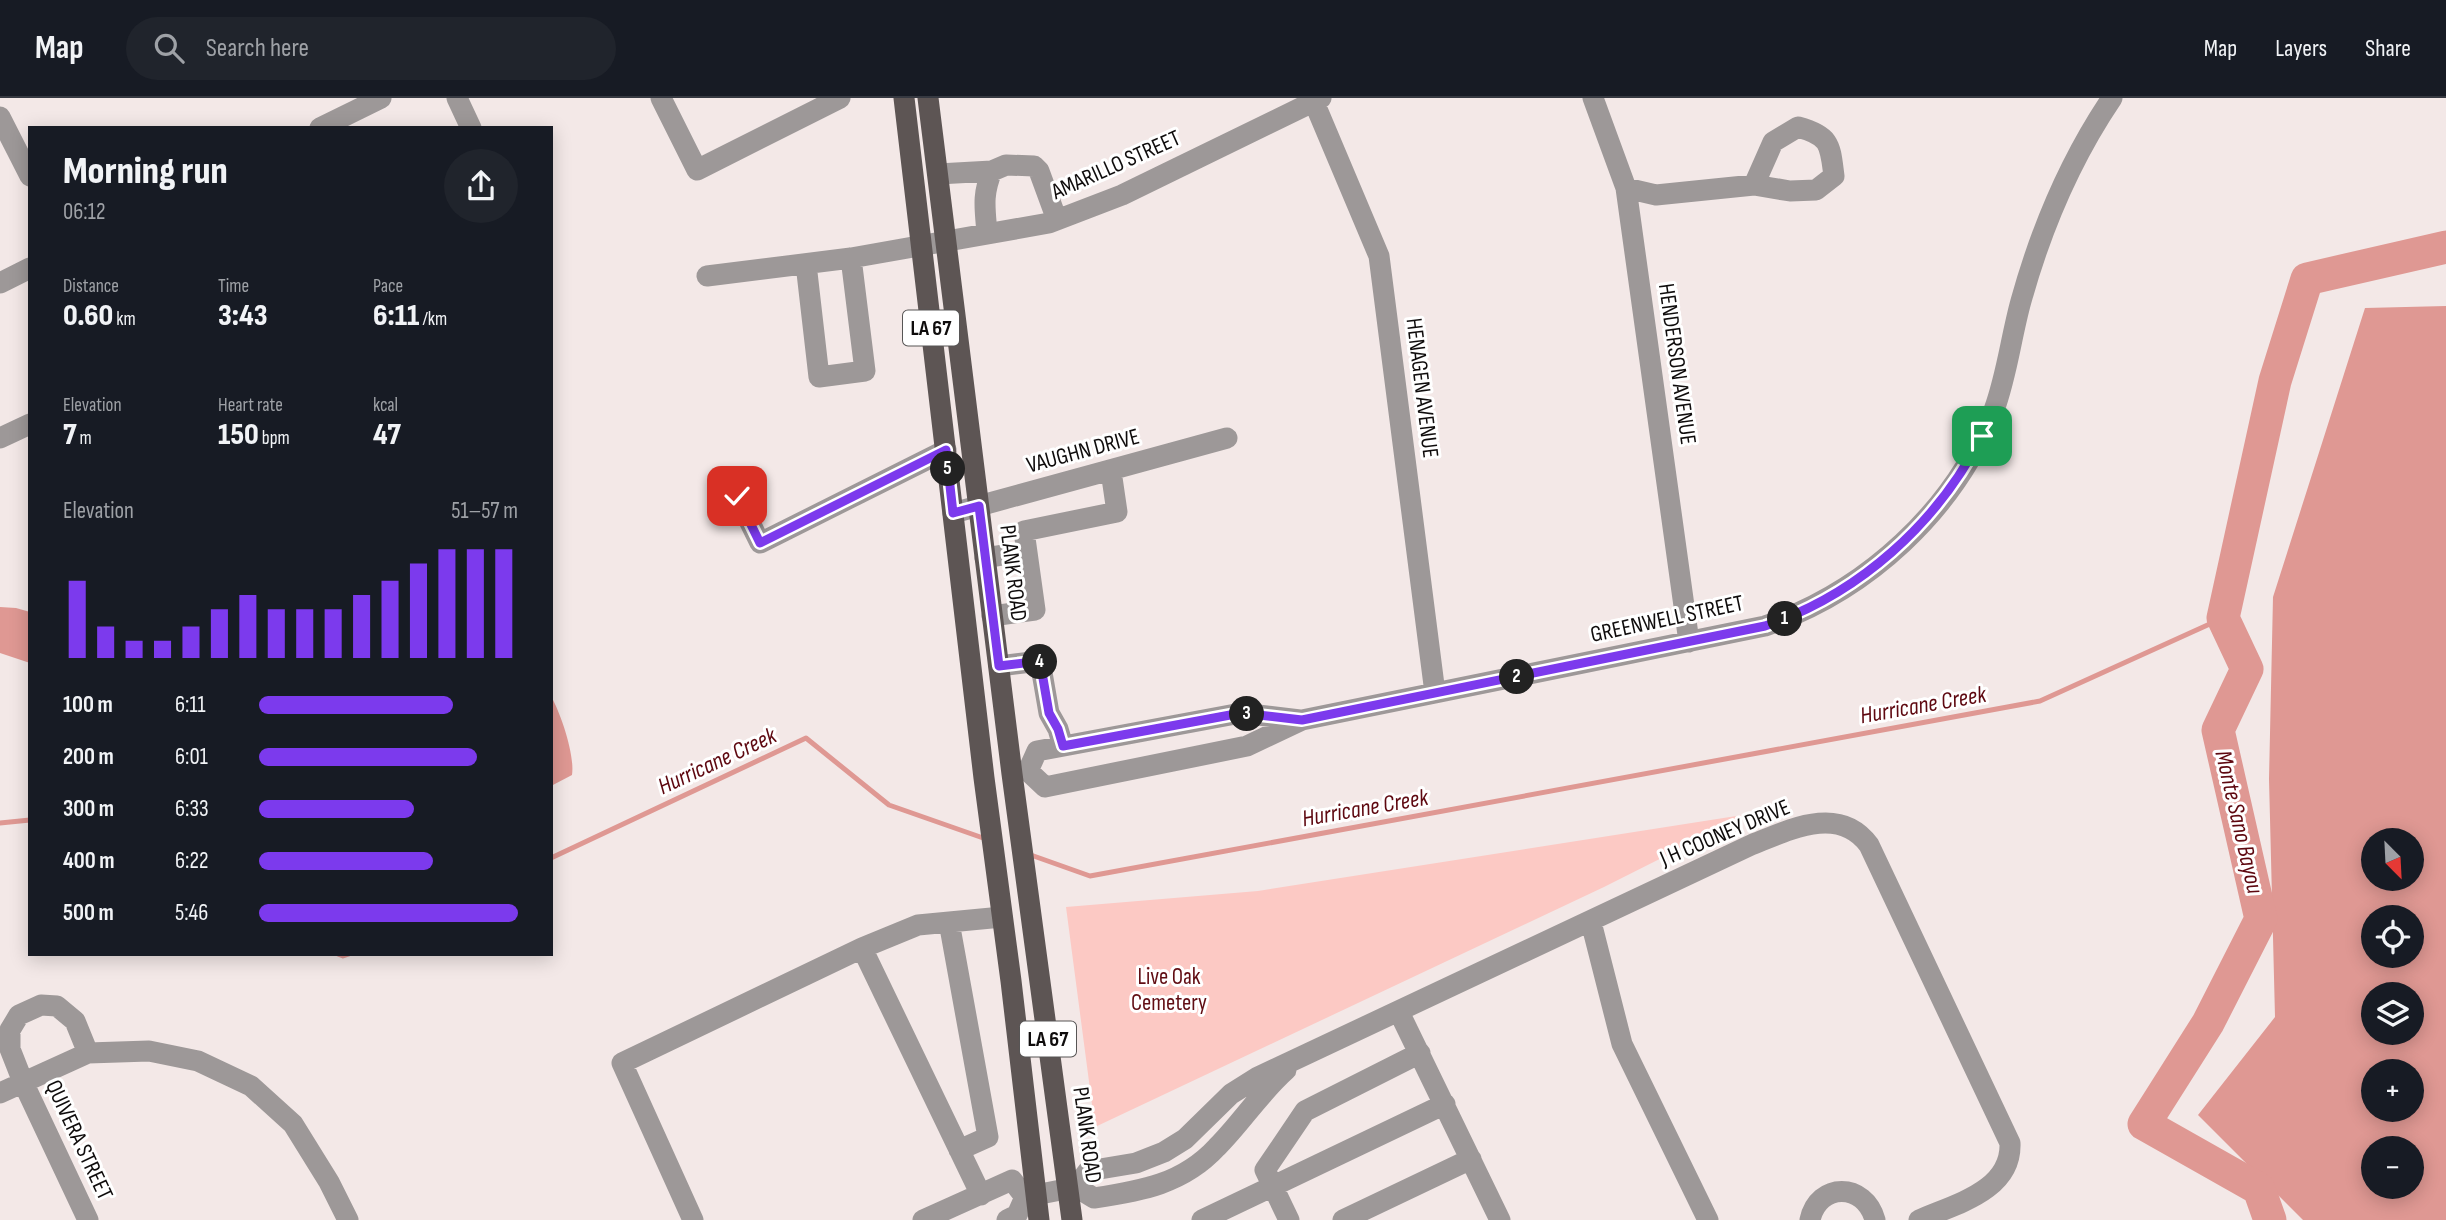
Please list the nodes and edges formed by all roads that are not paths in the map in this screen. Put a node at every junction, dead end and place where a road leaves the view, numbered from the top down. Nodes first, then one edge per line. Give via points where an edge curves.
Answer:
1 (381, 98) edge
2 (457, 98) edge
3 (661, 98) edge
4 (840, 98) edge
5 (904, 98) edge
6 (928, 98) edge
7 (1593, 98) edge
8 (1317, 100) edge
9 (2104, 102) edge
10 (0, 117) edge
11 (324, 126) edge
12 (470, 126) edge
13 (992, 171) junction
14 (28, 172) edge
15 (938, 174) junction
16 (1754, 184) dead end
17 (1626, 188) junction
18 (1057, 220) junction
19 (987, 233) junction
20 (946, 241) junction
21 (920, 245) junction
22 (851, 258) junction
23 (806, 264) junction
24 (28, 269) edge
25 (707, 276) dead end
26 (0, 283) edge
27 (28, 425) edge
28 (0, 438) edge
29 (1227, 438) dead end
30 (946, 450) junction
31 (1111, 471) junction
32 (737, 496) dead end
33 (979, 506) junction
34 (953, 513) junction
35 (1026, 551) junction
36 (985, 558) junction
37 (992, 617) junction
38 (1689, 642) junction
39 (999, 666) junction
40 (1435, 693) junction
41 (1302, 720) junction
42 (1063, 746) junction
43 (1020, 773) junction
44 (984, 778) junction
45 (1002, 916) junction
46 (949, 922) junction
47 (1591, 922) junction
48 (862, 948) junction
49 (1399, 1012) junction
50 (88, 1053) junction
51 (1420, 1053) junction
52 (1298, 1060) junction
53 (23, 1082) junction
54 (0, 1093) edge
55 (1445, 1104) junction
56 (959, 1150) junction
57 (1471, 1160) junction
58 (1273, 1186) junction
59 (1072, 1188) junction
60 (981, 1195) junction
61 (1030, 1195) junction
62 (1492, 1217) edge
63 (88, 1220) edge
64 (348, 1220) edge
65 (693, 1220) edge
66 (923, 1220) edge
67 (1007, 1220) edge
68 (1039, 1220) edge
69 (1072, 1220) edge
70 (1202, 1220) edge
71 (1289, 1220) edge
72 (1343, 1220) edge
73 (1708, 1220) edge
74 (1810, 1220) edge
75 (1875, 1220) edge
76 (1919, 1220) edge

1 - 11 street
2 - 12 street
3 - 4 street via 697,170
5 - 21 main road, LA 67
6 - 15 main road, PLANK ROAD / LA 67
7 - 17 street, HENDERSON AVENUE
8 - 18 street, AMARILLO STREET via 1122,195
8 - 40 street, HENAGEN AVENUE via 1379,256
9 - 38 street, GREENWELL STREET via 2041,240 1988,423 1946,495 1894,550 1817,604 1765,626
10 - 14 street
13 - 15 street
13 - 18 street via 1006,165 1034,166
13 - 19 street via 984,197
15 - 20 main road, PLANK ROAD / LA 67
16 - 17 street via 1656,195
17 - 38 street, HENDERSON AVENUE
18 - 19 street, AMARILLO STREET
19 - 20 street, AMARILLO STREET
20 - 21 street, AMARILLO STREET
20 - 33 main road, PLANK ROAD / LA 67
21 - 22 street, AMARILLO STREET
21 - 30 main road, LA 67
22 - 23 street, AMARILLO STREET
22 - 23 street via 865,371 819,377
23 - 25 street, AMARILLO STREET
24 - 26 street
27 - 28 street
29 - 31 street, VAUGHN DRIVE
30 - 32 street via 760,543
30 - 34 main road, LA 67
31 - 33 street, VAUGHN DRIVE
31 - 35 street via 1117,512 1024,531
33 - 34 street, VAUGHN DRIVE
33 - 36 main road, PLANK ROAD / LA 67
34 - 44 main road, LA 67
35 - 36 street
35 - 37 street via 1035,610
36 - 37 main road, PLANK ROAD / LA 67
37 - 39 main road, PLANK ROAD / LA 67
38 - 40 street, GREENWELL STREET
39 - 42 street via 1038,651 1049,713
39 - 43 main road, PLANK ROAD / LA 67
40 - 41 street, GREENWELL STREET
41 - 42 street, GREENWELL STREET via 1241,713
41 - 43 street, GREENWELL STREET via 1247,746 1045,787
42 - 43 street, GREENWELL STREET via 1037,751
43 - 44 street
43 - 59 main road, PLANK ROAD / LA 67 via 1018,821
44 - 45 main road, LA 67
45 - 46 street
45 - 61 main road, LA 67
46 - 48 street via 918,925
46 - 56 street via 988,1137
47 - 49 street, J H COONEY DRIVE
47 - 73 street via 1622,1044
47 - 76 street, J H COONEY DRIVE via 1777,834 1832,821 1864,837 2010,1143 2007,1166 1992,1185
48 - 56 street
48 - 65 street via 622,1063
49 - 51 street
49 - 52 street, J H COONEY DRIVE
50 - 53 street
50 - 53 street via 75,1021 57,1006 41,1004 19,1015 10,1030 10,1049
50 - 64 street via 149,1051 198,1061 251,1086 293,1124
51 - 55 street
51 - 58 street via 1305,1111 1265,1170
52 - 59 street, J H COONEY DRIVE via 1239,1088 1177,1144 1136,1163 1088,1171
52 - 59 street, J H COONEY DRIVE via 1270,1085 1216,1149 1182,1175 1141,1192 1094,1198
53 - 54 street
53 - 63 street, QUIVERA STREET
55 - 57 street
55 - 58 street
56 - 60 street
57 - 62 street
57 - 72 street
58 - 70 street
58 - 71 street
59 - 61 street, J H COONEY DRIVE
59 - 69 main road, PLANK ROAD / LA 67
60 - 61 street via 1012,1180
60 - 66 street
61 - 67 street via 1017,1215
61 - 68 main road, LA 67
74 - 75 street via 1826,1195 1847,1192 1866,1201

